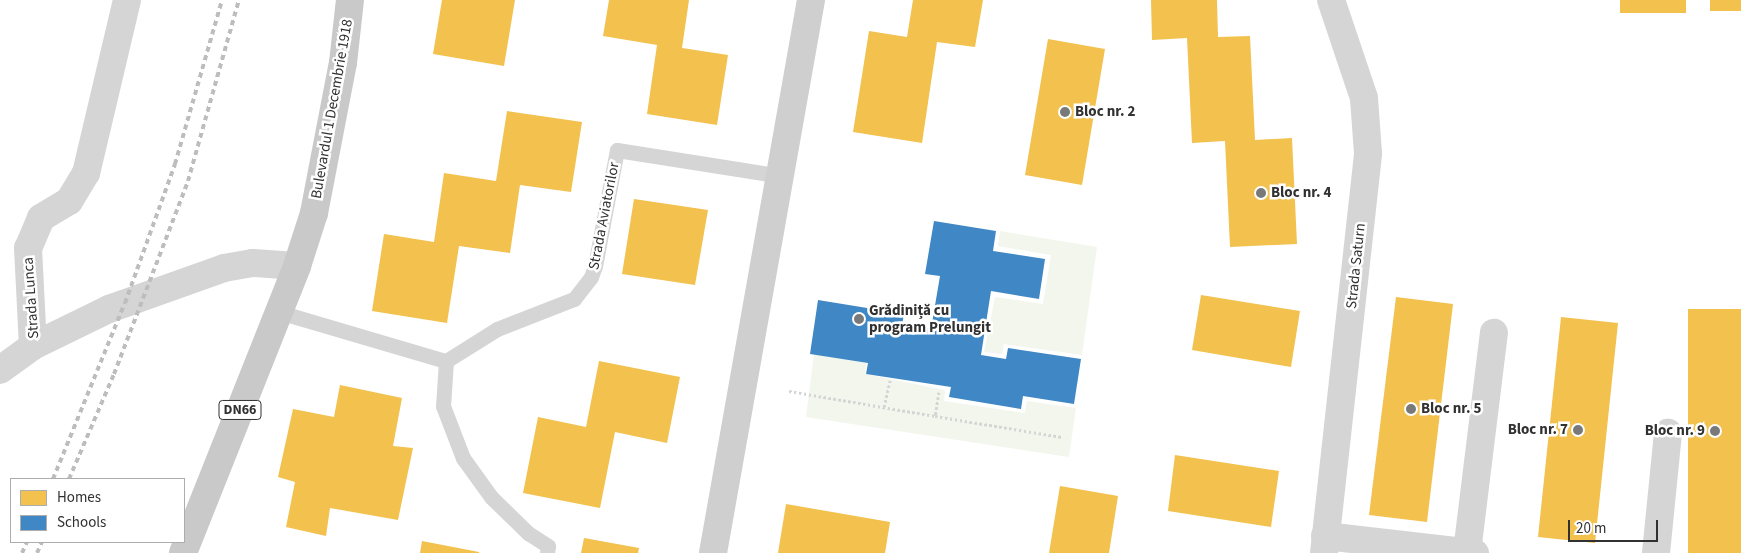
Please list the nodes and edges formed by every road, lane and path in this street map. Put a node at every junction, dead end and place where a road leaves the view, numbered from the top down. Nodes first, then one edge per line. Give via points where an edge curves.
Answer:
1 (128, 0) edge
2 (350, 0) edge
3 (811, 0) edge
4 (1331, 0) edge
5 (781, 176) junction
6 (297, 266) junction
7 (279, 312) junction
8 (1494, 333) dead end
9 (33, 346) junction
10 (446, 361) junction
11 (0, 370) edge
12 (890, 380) dead end
13 (789, 391) dead end
14 (939, 392) dead end
15 (884, 407) junction
16 (935, 416) junction
17 (1668, 432) dead end
18 (1062, 437) dead end
19 (1325, 544) edge
20 (183, 553) edge
21 (547, 553) edge
22 (713, 553) edge
23 (1471, 553) edge
24 (1656, 553) edge

1 - 9 street, Strada Lunca via 86,173 68,201 41,218 28,248
2 - 6 main road, Bulevardul 1 Decembrie 1918 / DN66 via 326,162
3 - 5 street
4 - 19 street, Strada Saturn via 1364,98 1368,153
5 - 10 lane, Strada Aviatorilor via 617,150 595,266 591,277 574,299 497,329
5 - 22 street
6 - 7 main road, Bulevardul 1 Decembrie 1918 / DN66
6 - 9 street, Strada Lunca via 253,263 224,268 109,309
7 - 10 lane
7 - 20 main road, Bulevardul 1 Decembrie 1918 / DN66
8 - 23 street, Strada Saturn
9 - 11 street
10 - 21 lane via 443,406 463,458 491,497 528,533 548,546
12 - 15 path
13 - 15 path
14 - 16 path
15 - 16 path
16 - 18 path
17 - 24 street
19 - 23 street, Strada Saturn

